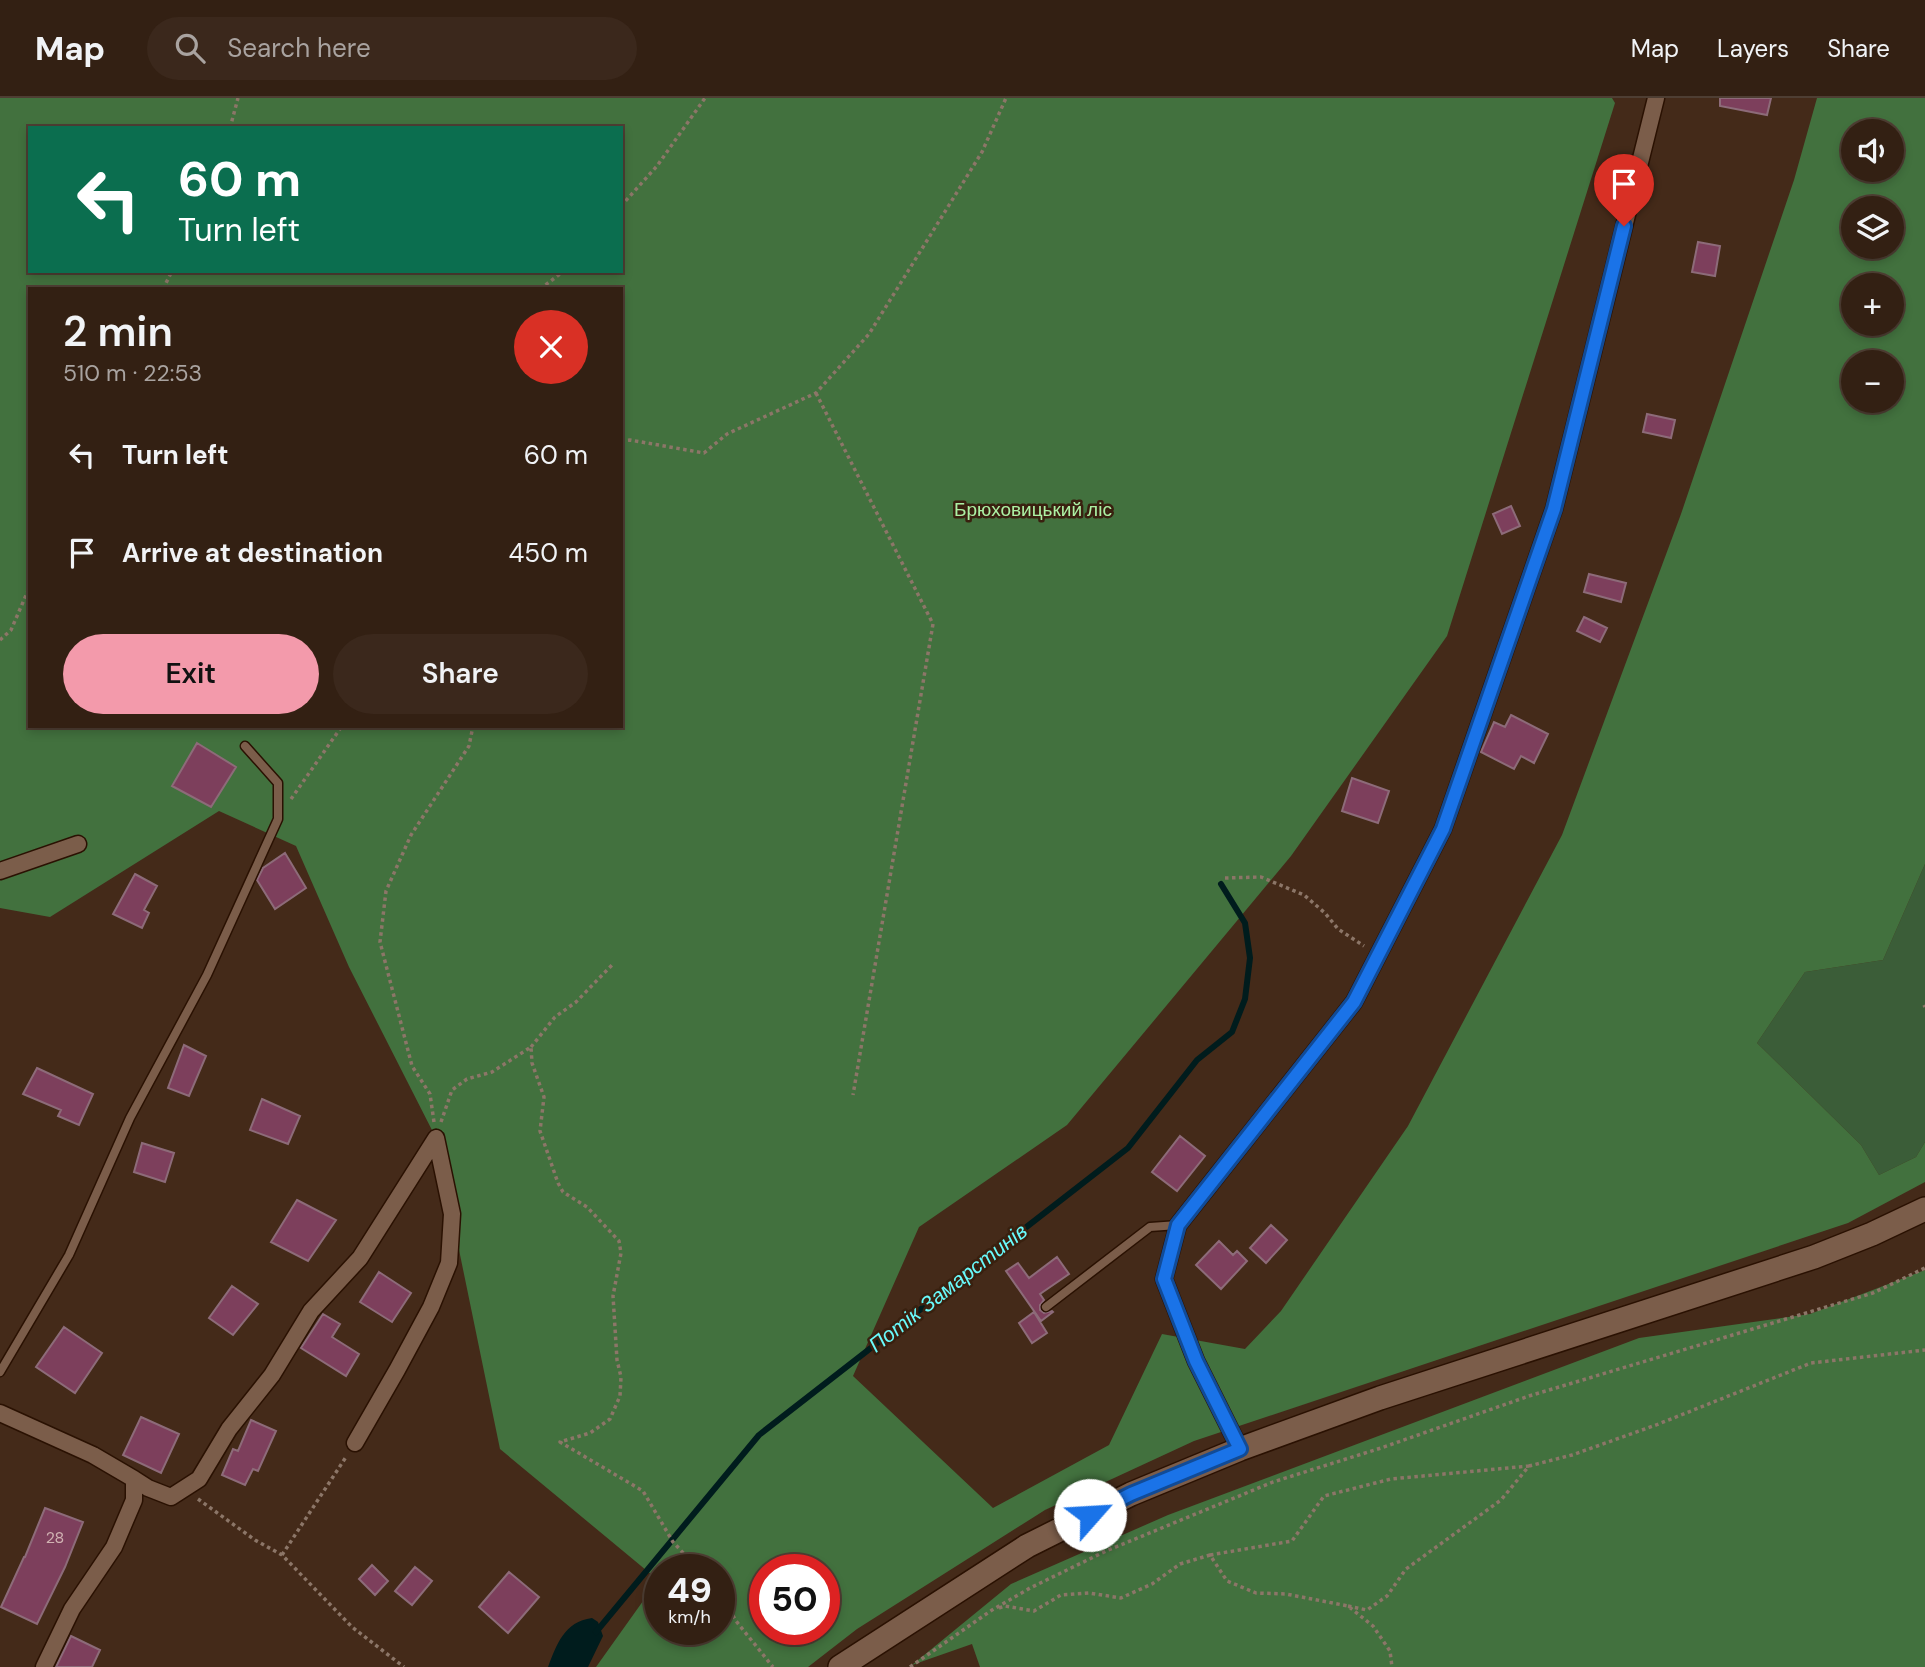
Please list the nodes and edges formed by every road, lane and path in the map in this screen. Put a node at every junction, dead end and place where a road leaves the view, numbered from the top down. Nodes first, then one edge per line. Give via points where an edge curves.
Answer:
1 (238, 98) edge
2 (705, 98) edge
3 (1006, 98) edge
4 (1656, 98) edge
5 (231, 126) edge
6 (623, 204) edge
7 (561, 273) edge
8 (543, 287) edge
9 (816, 393) junction
10 (623, 441) edge
11 (28, 591) edge
12 (0, 640) edge
13 (341, 728) edge
14 (472, 728) edge
15 (245, 746) dead end
16 (278, 819) junction
17 (78, 844) dead end
18 (0, 871) edge
19 (1225, 878) dead end
20 (1378, 955) junction
21 (614, 963) dead end
22 (531, 1047) junction
23 (853, 1095) dead end
24 (436, 1138) junction
25 (1925, 1209) edge
26 (1178, 1225) junction
27 (1925, 1268) edge
28 (1046, 1307) dead end
29 (1925, 1350) edge
30 (0, 1373) edge
31 (0, 1413) edge
32 (355, 1443) joint
33 (1240, 1449) junction
34 (1529, 1466) junction
35 (134, 1479) junction
36 (184, 1489) junction
37 (685, 1554) edge
38 (282, 1555) junction
39 (1210, 1555) junction
40 (1348, 1606) junction
41 (992, 1610) junction
42 (735, 1619) edge
43 (44, 1667) edge
44 (404, 1667) edge
45 (773, 1667) edge
46 (840, 1667) edge
47 (910, 1667) edge
48 (1392, 1667) edge

1 - 5 path
2 - 6 path via 657,166
3 - 9 path via 982,152 869,334
4 - 20 street via 1554,509 1443,829
7 - 8 path
9 - 10 path via 727,434 705,453
9 - 23 path via 933,624
11 - 12 path via 11,630
13 - 16 path
14 - 24 path via 469,746 411,835 386,891 380,942 412,1066 430,1094
15 - 16 lane via 278,783
16 - 30 lane via 206,975 130,1118 69,1255
17 - 18 street
19 - 20 path via 1261,877 1304,895 1338,929
20 - 26 street via 1354,1002
21 - 22 path via 555,1017
22 - 24 path via 452,1090
22 - 37 path via 544,1097 540,1131 558,1183 619,1241 621,1253 613,1296 620,1396 610,1419 590,1433 560,1442 643,1491
24 - 32 street via 452,1214 449,1263 431,1307
24 - 36 street via 360,1258 311,1311 199,1479
25 - 33 main road via 1814,1257 1380,1398
26 - 28 lane via 1150,1227
26 - 33 street via 1164,1279 1196,1361
27 - 41 path via 1873,1293 1529,1396 1273,1482 1106,1551
29 - 34 path via 1811,1363 1656,1425
31 - 35 street
32 - 38 path
33 - 46 main road via 1131,1494 1027,1546
34 - 39 path via 1391,1479 1324,1496 1292,1541
34 - 40 path via 1501,1500 1406,1569 1387,1596 1367,1610
35 - 36 street via 171,1497
35 - 43 street via 134,1500 114,1547 72,1609
36 - 38 path
38 - 44 path via 352,1627
39 - 40 path via 1227,1581 1256,1593
39 - 41 path via 1180,1564 1121,1598 1061,1595 1034,1611 1005,1606
40 - 48 path via 1373,1626 1390,1651
41 - 47 path
42 - 45 path

